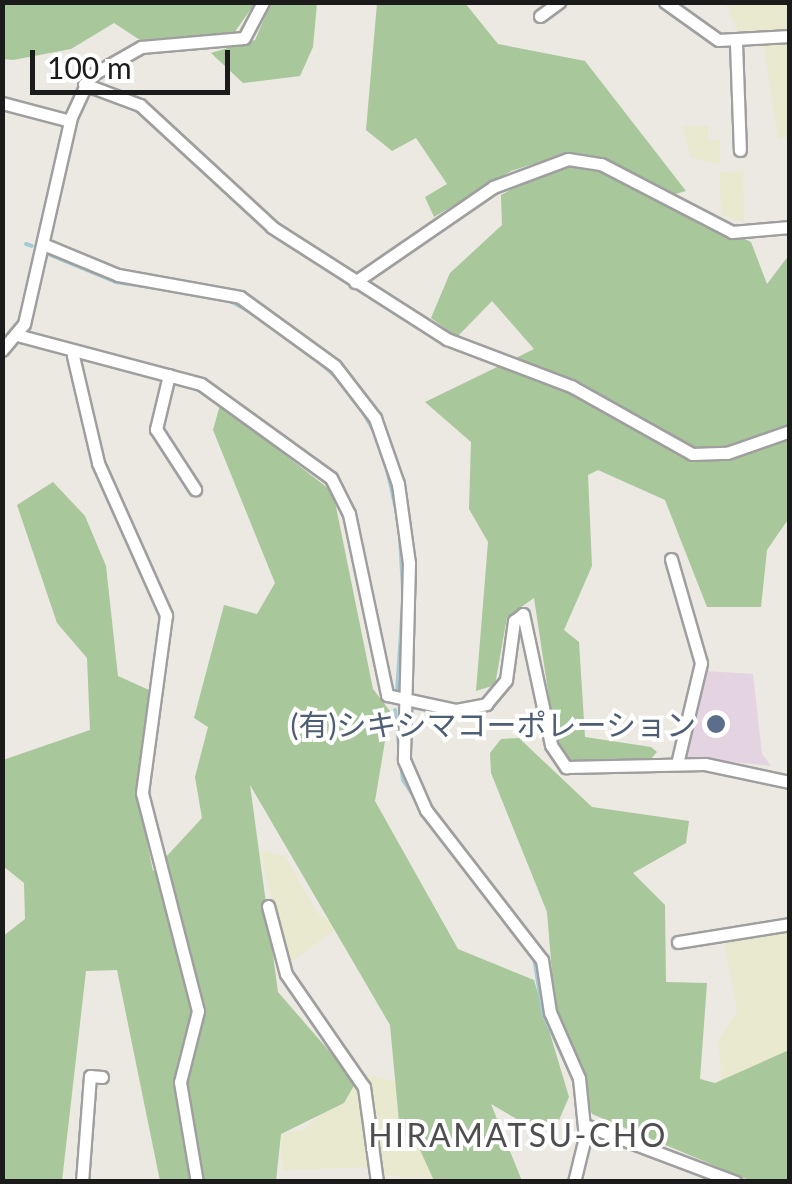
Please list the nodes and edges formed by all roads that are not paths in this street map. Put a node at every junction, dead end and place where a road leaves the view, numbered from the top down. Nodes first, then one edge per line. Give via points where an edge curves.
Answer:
1 (263, 2) edge
2 (559, 2) edge
3 (666, 2) edge
4 (540, 16) dead end
5 (790, 36) edge
6 (736, 43) junction
7 (84, 84) junction
8 (2, 103) edge
9 (70, 121) junction
10 (740, 150) dead end
11 (790, 228) edge
12 (43, 244) junction
13 (355, 282) junction
14 (17, 336) junction
15 (2, 350) edge
16 (73, 356) junction
17 (169, 374) junction
18 (790, 432) edge
19 (196, 488) dead end
20 (671, 559) dead end
21 (403, 703) junction
22 (677, 764) junction
23 (790, 782) edge
24 (268, 906) dead end
25 (790, 924) edge
26 (678, 942) dead end
27 (102, 1076) dead end
28 (585, 1125) junction
29 (82, 1182) edge
30 (197, 1182) edge
31 (377, 1182) edge
32 (574, 1182) edge
33 (736, 1182) edge

1 - 7 street via 244,38 127,51
2 - 4 street
3 - 6 street via 705,34
5 - 6 street
6 - 10 street
7 - 9 street
7 - 13 street via 140,105 272,228
8 - 9 street
9 - 12 street
11 - 13 street via 732,232 601,164 568,159 493,187
12 - 14 street
12 - 21 street via 118,275 240,297 350,382 384,437 403,510
13 - 18 street via 447,339 571,386 675,448 728,454
14 - 15 street
14 - 16 street
16 - 17 street
16 - 30 street via 98,464 166,615 142,793 198,1011 180,1082
17 - 19 street via 156,428
17 - 21 street via 210,390 339,489 380,686
20 - 22 street via 701,663
21 - 22 street via 486,704 506,680 514,620 523,614 559,761 584,770
21 - 28 street via 404,760 417,794 537,947 550,1012 580,1078
22 - 23 street
24 - 31 street via 286,974 364,1087
25 - 26 street
27 - 29 street via 90,1076
28 - 32 street
28 - 33 street

